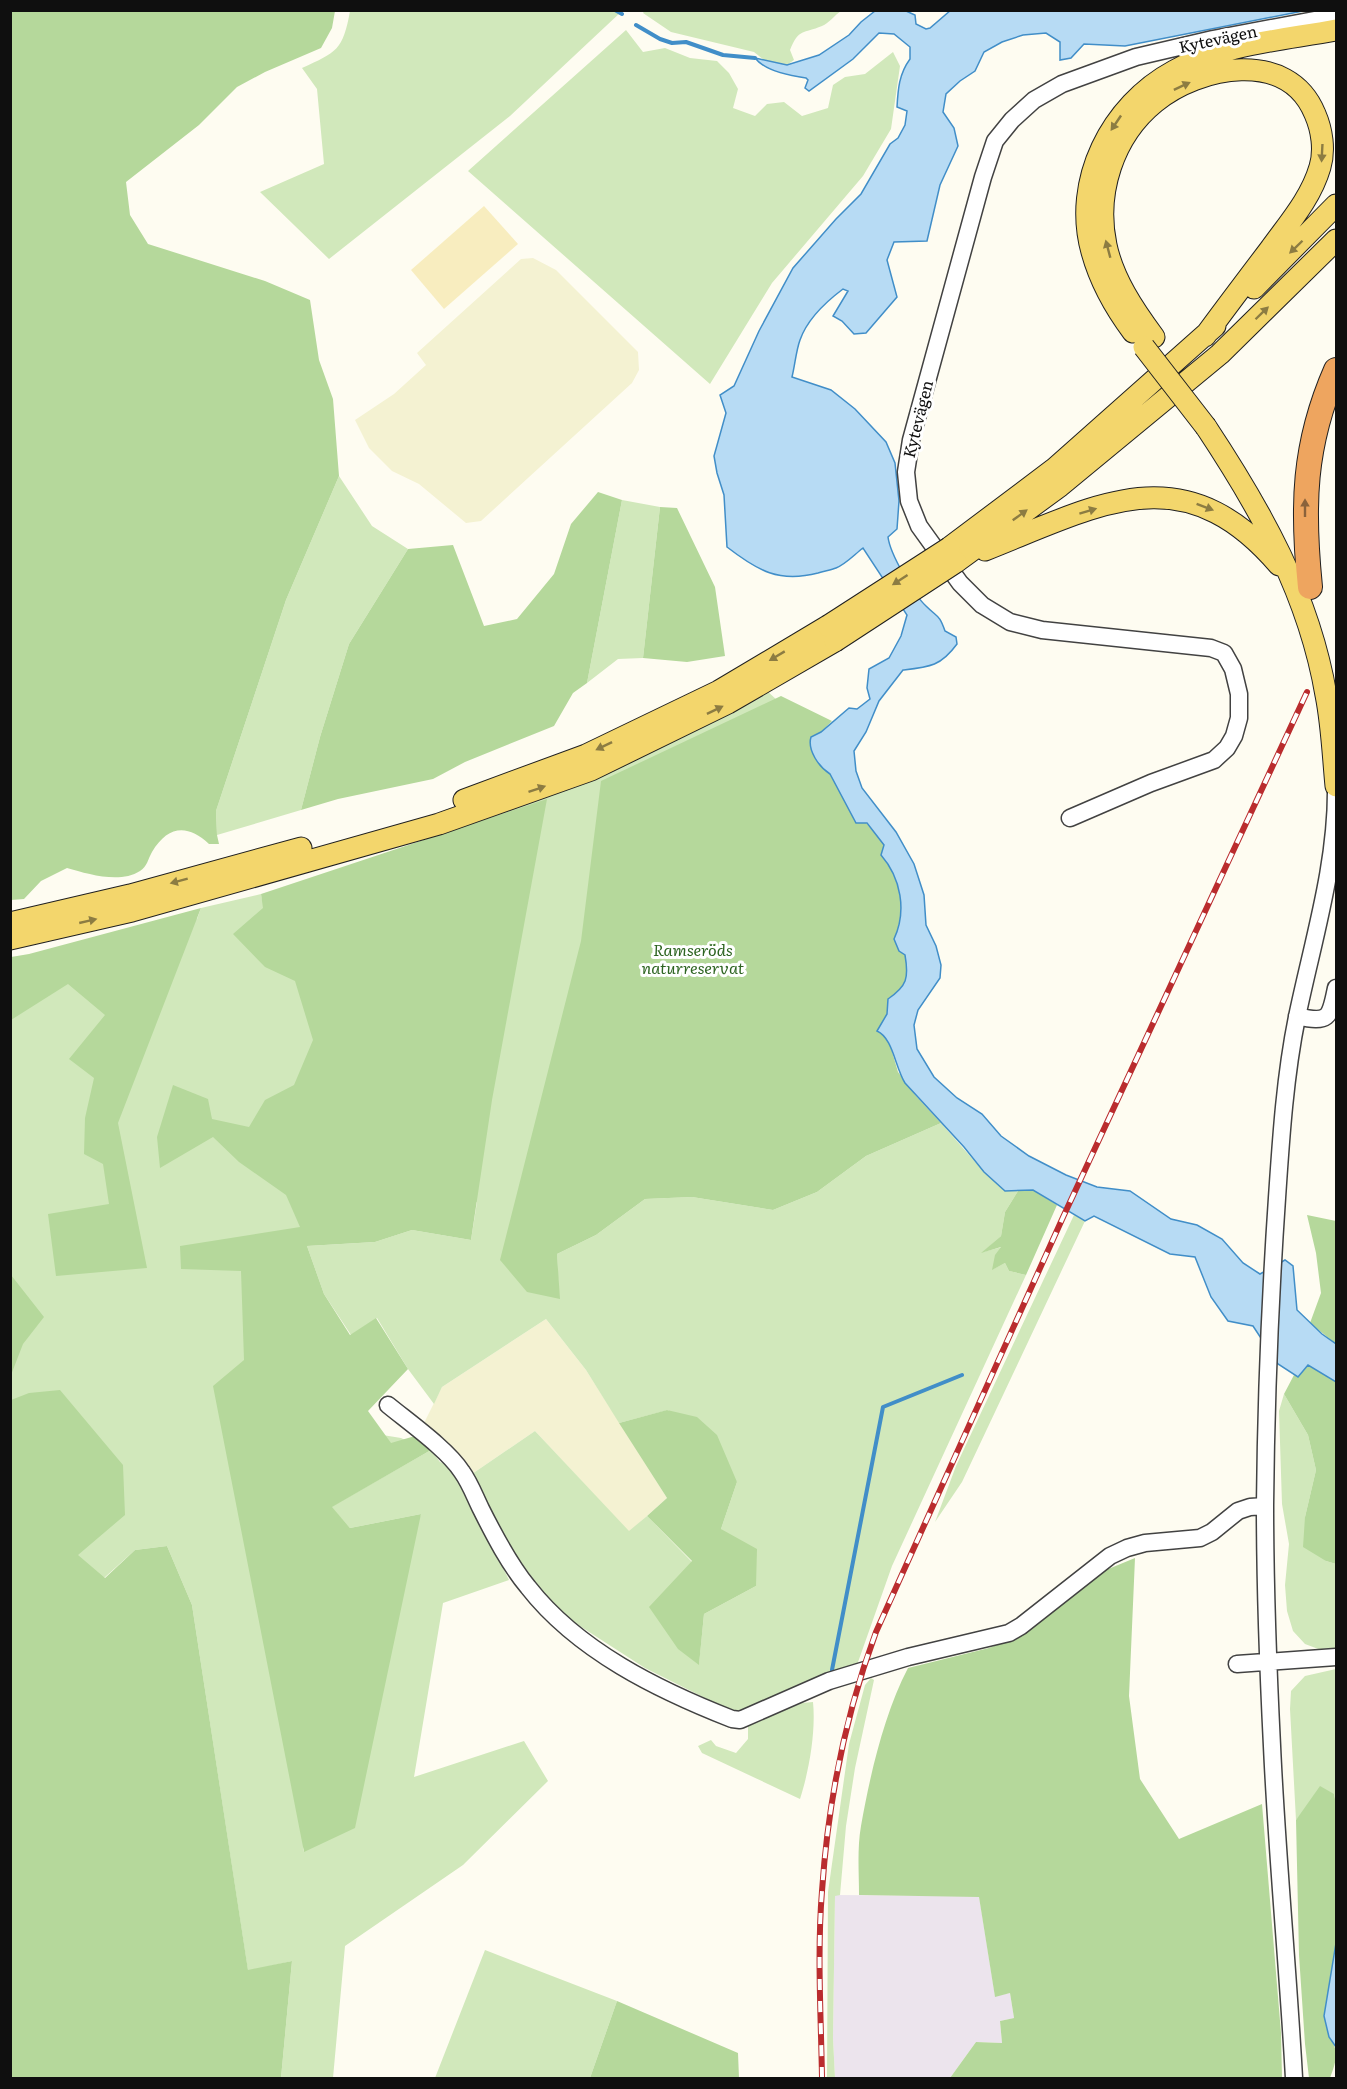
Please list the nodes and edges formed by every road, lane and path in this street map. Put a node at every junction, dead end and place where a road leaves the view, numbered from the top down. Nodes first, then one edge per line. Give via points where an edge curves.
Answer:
1 (1336, 12) edge
2 (1336, 30) edge
3 (1336, 205) edge
4 (1336, 240) edge
5 (1205, 336) junction
6 (1149, 342) junction
7 (1336, 370) edge
8 (952, 555) junction
9 (1301, 584) junction
10 (831, 634) junction
11 (1336, 710) edge
12 (1336, 781) edge
13 (1070, 818) dead end
14 (10, 923) edge
15 (10, 939) edge
16 (1336, 988) edge
17 (1297, 1016) junction
18 (388, 1405) dead end
19 (1265, 1506) junction
20 (1336, 1657) edge
21 (1269, 1662) junction
22 (1237, 1664) dead end
23 (1294, 2079) edge

1 - 13 street, Kytevägen via 1325,18 1136,57 1062,84 1034,100 1012,120 995,141 983,177 911,440 906,472 909,501 919,526 960,584 982,605 1010,622 1042,630 1210,648 1224,653 1239,693 1234,736 1214,760
2 -> 6 main road via 1230,50 1174,70 1144,91 1109,133 1093,170 1087,209 1091,249 1117,309
3 -> 5 main road
8 -> 4 main road via 1060,486 1220,354
6 -> 5 main road via 1106,247 1104,191 1117,150 1139,118 1177,88 1221,71 1271,73 1301,91 1312,107 1320,125 1321,166 1297,213
5 - 8 main road
6 - 9 main road, bridge via 1210,422
9 -> 7 highway via 1306,478 1317,423
8 -> 9 main road via 1090,510 1128,500 1168,498 1205,506 1236,523
8 - 10 main road, bridge
9 - 11 main road via 1326,646
9 - 12 main road via 1326,693
10 -> 14 main road via 596,750 447,806 130,895
15 -> 10 main road via 132,910 439,824 591,770 728,703
12 - 17 street via 1329,873
16 - 17 street via 1327,1016
17 - 19 street via 1282,1127
18 - 19 street via 454,1461 527,1586 556,1619 595,1649 653,1683 732,1719 741,1720 829,1681 1009,1633 1110,1556 1145,1544 1200,1538 1238,1511
19 - 21 street
20 - 21 street
21 - 22 street
21 - 23 street

